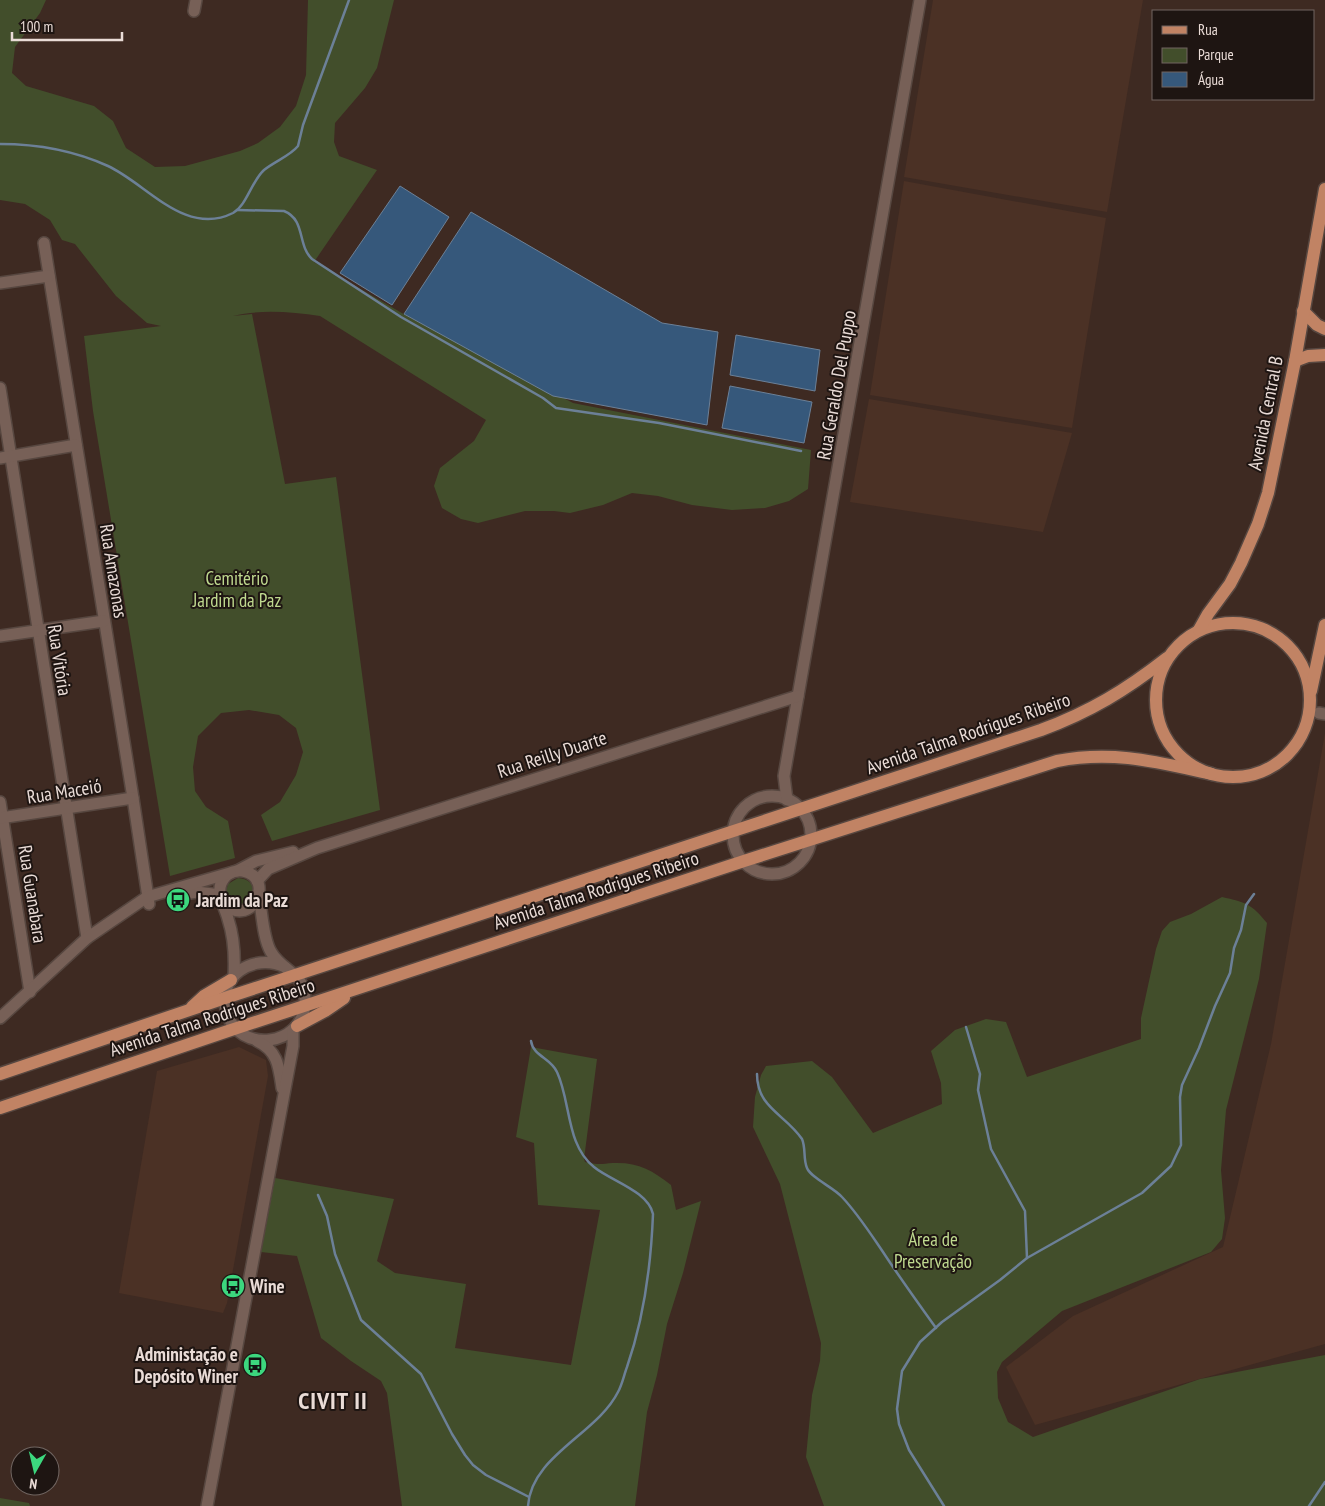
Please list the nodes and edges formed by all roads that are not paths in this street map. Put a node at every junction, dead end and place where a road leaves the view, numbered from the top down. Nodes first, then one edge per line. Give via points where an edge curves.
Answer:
1 (920, 0) edge
2 (1325, 189) edge
3 (44, 243) dead end
4 (49, 276) junction
5 (0, 283) edge
6 (1303, 311) junction
7 (1325, 329) edge
8 (1325, 355) edge
9 (1295, 361) junction
10 (0, 388) edge
11 (76, 445) junction
12 (5, 457) edge
13 (104, 621) junction
14 (1325, 625) edge
15 (1199, 630) junction
16 (38, 631) junction
17 (0, 636) edge
18 (1167, 658) junction
19 (1311, 691) junction
20 (798, 696) junction
21 (1212, 774) junction
22 (784, 776) junction
23 (768, 797) junction
24 (133, 798) junction
25 (787, 800) junction
26 (0, 802) edge
27 (66, 808) junction
28 (801, 809) junction
29 (1, 818) edge
30 (733, 832) junction
31 (810, 840) junction
32 (316, 848) junction
33 (744, 862) junction
34 (234, 872) junction
35 (257, 881) junction
36 (259, 896) junction
37 (220, 897) junction
38 (148, 901) junction
39 (87, 938) junction
40 (285, 967) junction
41 (296, 975) junction
42 (232, 978) junction
43 (356, 989) junction
44 (30, 992) junction
45 (225, 998) junction
46 (305, 1006) junction
47 (187, 1011) junction
48 (0, 1018) edge
49 (295, 1028) junction
50 (236, 1029) junction
51 (254, 1039) junction
52 (0, 1074) edge
53 (283, 1099) junction
54 (0, 1108) edge
55 (207, 1506) edge

1 - 20 street, Rua Geraldo Del Puppo
2 - 6 main road, Avenida Central B
3 - 4 street, Rua Amazonas
4 - 5 street
4 - 11 street, Rua Amazonas
6 - 7 main road
6 - 9 main road, Avenida Central B
8 - 9 main road
9 - 15 main road, Avenida Central B via 1262,513 1235,574
10 - 12 street, Rua Vitória
11 - 12 street
11 - 13 street, Rua Amazonas
12 - 16 street, Rua Vitória
13 - 16 street
13 - 24 street, Rua Amazonas
14 - 19 main road, Avenida Central B
15 - 18 main road, Avenida Central B
15 - 19 main road, Avenida Central B via 1228,622 1258,626 1277,636 1302,663
16 - 17 street
16 - 27 street, Rua Vitória
18 - 21 main road, Avenida Central B via 1156,692 1160,727 1180,757
18 - 28 main road, Avenida Talma Rodrigues Ribeiro via 1107,701 1059,724
19 - 21 main road, Avenida Central B via 1307,726 1288,756 1271,768 1252,775
20 - 22 street, Rua Geraldo Del Puppo
20 - 32 street, Rua Reilly Duarte
21 - 31 main road, Avenida Talma Rodrigues Ribeiro via 1115,756 1077,758 1040,766
22 - 23 street, Rua Geraldo Del Puppo
22 - 25 street, Rua Geraldo Del Puppo
23 - 25 street
23 - 30 street via 747,806 739,815
24 - 27 street, Rua Maceió
24 - 38 street, Rua Amazonas
25 - 28 street
26 - 29 street, Rua Guanabara
27 - 29 street, Rua Maceió
27 - 39 street, Rua Vitória
28 - 30 main road, Avenida Talma Rodrigues Ribeiro
28 - 31 street via 809,824
29 - 44 street, Rua Guanabara
30 - 33 street via 736,848
30 - 41 main road, Avenida Talma Rodrigues Ribeiro
31 - 33 main road, Avenida Talma Rodrigues Ribeiro
31 - 33 street via 803,858 782,872 769,874
32 - 34 street, Rua Reilly Duarte via 256,861
32 - 35 street, Rua Reilly Duarte via 268,869
33 - 43 main road, Avenida Talma Rodrigues Ribeiro
34 - 35 street via 245,871
34 - 37 street via 223,878
34 - 38 street, Rua Reilly Duarte
35 - 36 street
36 - 37 street via 249,908 241,911 226,906
36 - 40 street via 267,943
37 - 38 street, Rua Reilly Duarte via 188,893
37 - 42 street via 233,943
38 - 39 street, Rua Reilly Duarte via 125,912
39 - 44 street, Rua Reilly Duarte
40 - 41 street
40 - 42 street via 274,962 258,962 242,968
41 - 45 main road, Avenida Talma Rodrigues Ribeiro
41 - 46 street via 303,988
42 - 45 street
42 - 47 main road
43 - 46 main road, Avenida Talma Rodrigues Ribeiro
43 - 49 main road
44 - 48 street, Rua Reilly Duarte
45 - 47 main road, Avenida Talma Rodrigues Ribeiro
45 - 50 street via 228,1017
46 - 49 street
46 - 50 main road, Avenida Talma Rodrigues Ribeiro
47 - 52 main road, Avenida Talma Rodrigues Ribeiro
49 - 51 street via 277,1039
49 - 53 street
50 - 51 street
50 - 54 main road, Avenida Talma Rodrigues Ribeiro
51 - 53 street via 277,1059
53 - 55 street

